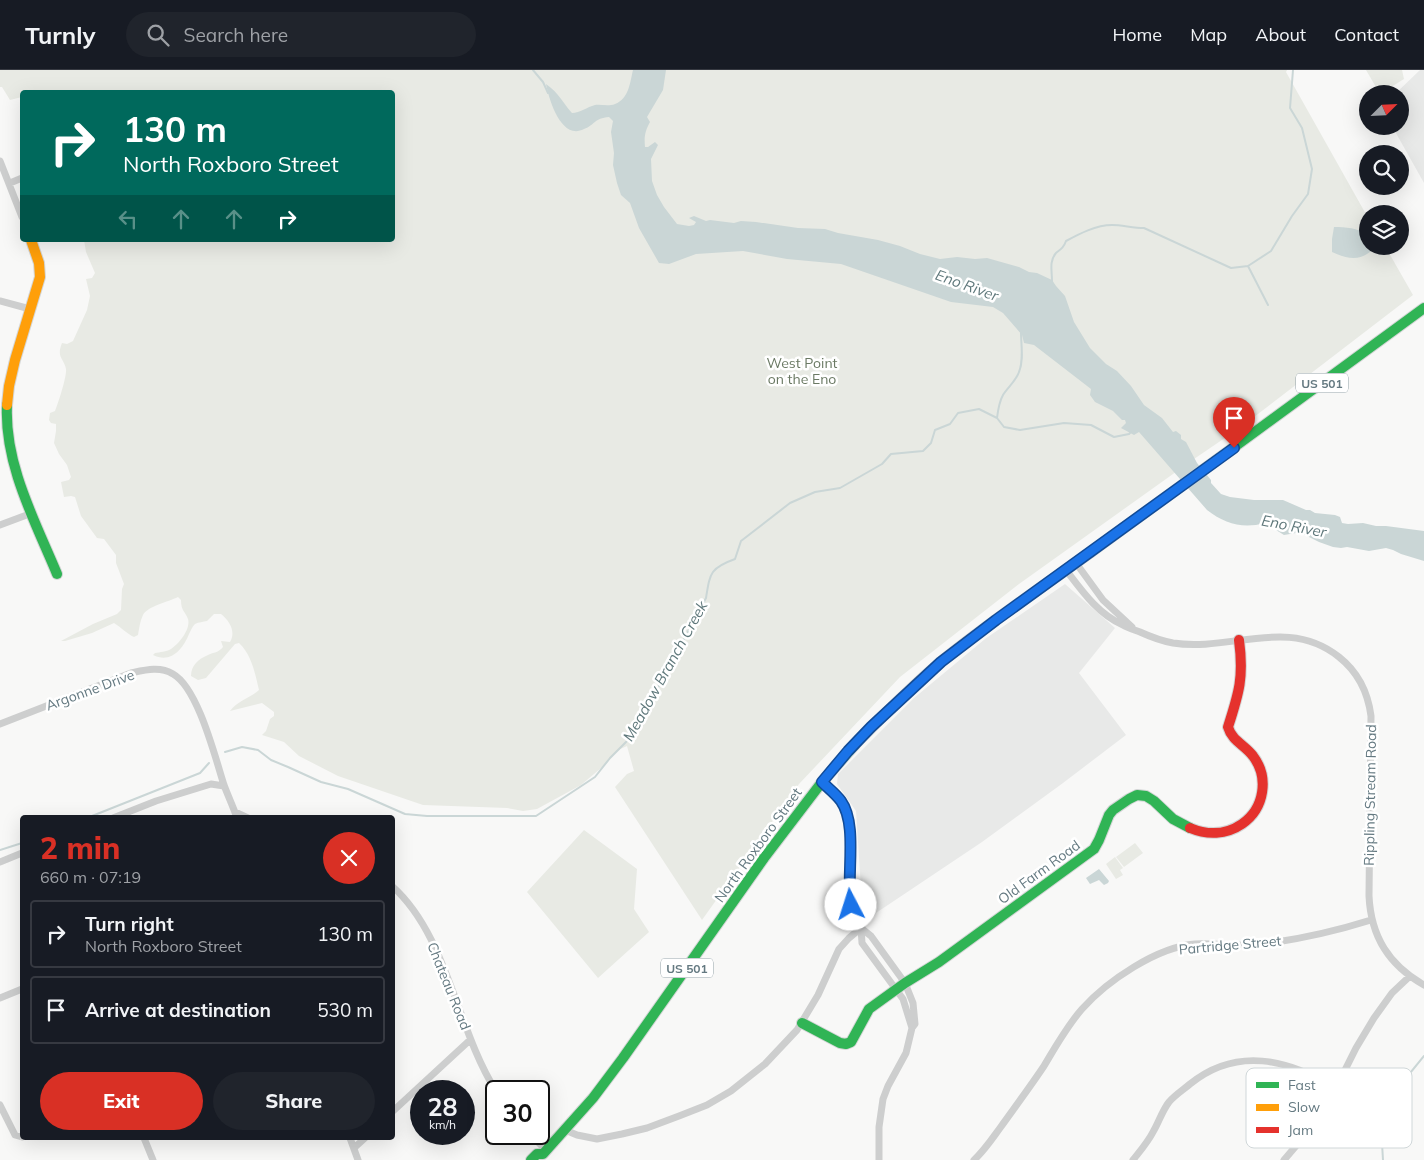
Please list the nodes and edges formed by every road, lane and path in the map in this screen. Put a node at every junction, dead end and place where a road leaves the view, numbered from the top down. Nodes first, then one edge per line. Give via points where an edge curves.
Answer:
1 (0, 161) edge
2 (20, 179) edge
3 (10, 184) junction
4 (20, 211) edge
5 (32, 242) edge
6 (0, 300) edge
7 (1424, 308) edge
8 (30, 309) junction
9 (32, 513) junction
10 (0, 525) edge
11 (1076, 563) junction
12 (1066, 570) junction
13 (57, 574) dead end
14 (1134, 630) junction
15 (1239, 640) junction
16 (0, 724) edge
17 (822, 782) junction
18 (224, 786) junction
19 (121, 815) edge
20 (236, 815) edge
21 (20, 854) edge
22 (0, 862) edge
23 (395, 889) edge
24 (1371, 920) junction
25 (862, 928) junction
26 (1410, 976) junction
27 (1424, 985) edge
28 (901, 986) junction
29 (20, 990) edge
30 (0, 998) edge
31 (802, 1022) junction
32 (470, 1040) junction
33 (1295, 1068) edge
34 (1346, 1068) edge
35 (490, 1080) edge
36 (0, 1105) edge
37 (395, 1109) edge
38 (565, 1130) junction
39 (19, 1136) edge
40 (145, 1140) edge
41 (351, 1140) edge
42 (363, 1140) edge
43 (354, 1148) junction
44 (1294, 1148) edge
45 (544, 1155) edge
46 (153, 1160) edge
47 (358, 1160) edge
48 (531, 1160) edge
49 (879, 1160) edge
50 (974, 1160) edge
51 (1133, 1160) edge
52 (1284, 1160) edge

1 - 3 street
2 - 3 street
3 - 4 street
5 - 8 main road via 41,276
6 - 8 street
7 - 11 main road, North Roxboro Street / US 501
8 - 9 main road via 18,344 7,409 15,466
9 - 10 street
9 - 13 main road
11 - 12 main road, North Roxboro Street / US 501
11 - 14 street, Rippling Stream Road via 1103,600
12 - 14 street, Rippling Stream Road via 1097,607
12 - 17 main road, North Roxboro Street / US 501 via 941,662 871,727
14 - 15 street, Rippling Stream Road via 1160,640 1186,644
15 - 24 street, Rippling Stream Road via 1287,636 1312,642 1344,661 1363,688 1370,706 1372,728
15 - 28 main road, Old Farm Road via 1241,672 1228,727 1232,737 1254,757 1261,770 1263,787 1260,802 1247,821 1225,832 1202,832 1179,823 1147,795 1129,798 1111,812 1094,849
16 - 18 street, Argonne Drive via 131,674 164,670 182,680 193,696
17 - 25 street via 841,801 848,817 850,898
17 - 38 main road, North Roxboro Street / US 501 via 764,858 623,1058
18 - 19 street via 211,784
18 - 20 street, Argonne Drive
21 - 22 street
23 - 32 street, Chateau Road via 415,910 435,948
24 - 26 street, Rippling Stream Road via 1388,956
24 - 50 street, Partridge Street via 1323,934 1264,944 1182,946 1154,955 1109,985 1082,1009 1011,1113
25 - 28 street via 871,936
25 - 28 street via 862,943
25 - 31 street via 839,949 825,983
26 - 27 street, Rippling Stream Road
26 - 34 street via 1392,993 1374,1018
28 - 31 main road via 869,1008 853,1040 846,1044
28 - 49 street via 912,1028 904,1059 883,1099
29 - 30 street
31 - 38 street via 756,1073 707,1105 646,1128 609,1137 590,1138
32 - 35 street, Chateau Road
32 - 37 street
33 - 51 street via 1267,1061 1246,1061 1222,1066 1203,1075 1175,1096 1150,1139
36 - 39 street
38 - 45 main road, North Roxboro Street / US 501
40 - 46 street
41 - 43 street
42 - 43 street
43 - 47 street
44 - 52 street
45 - 48 main road, North Roxboro Street / US 501 via 537,1154

